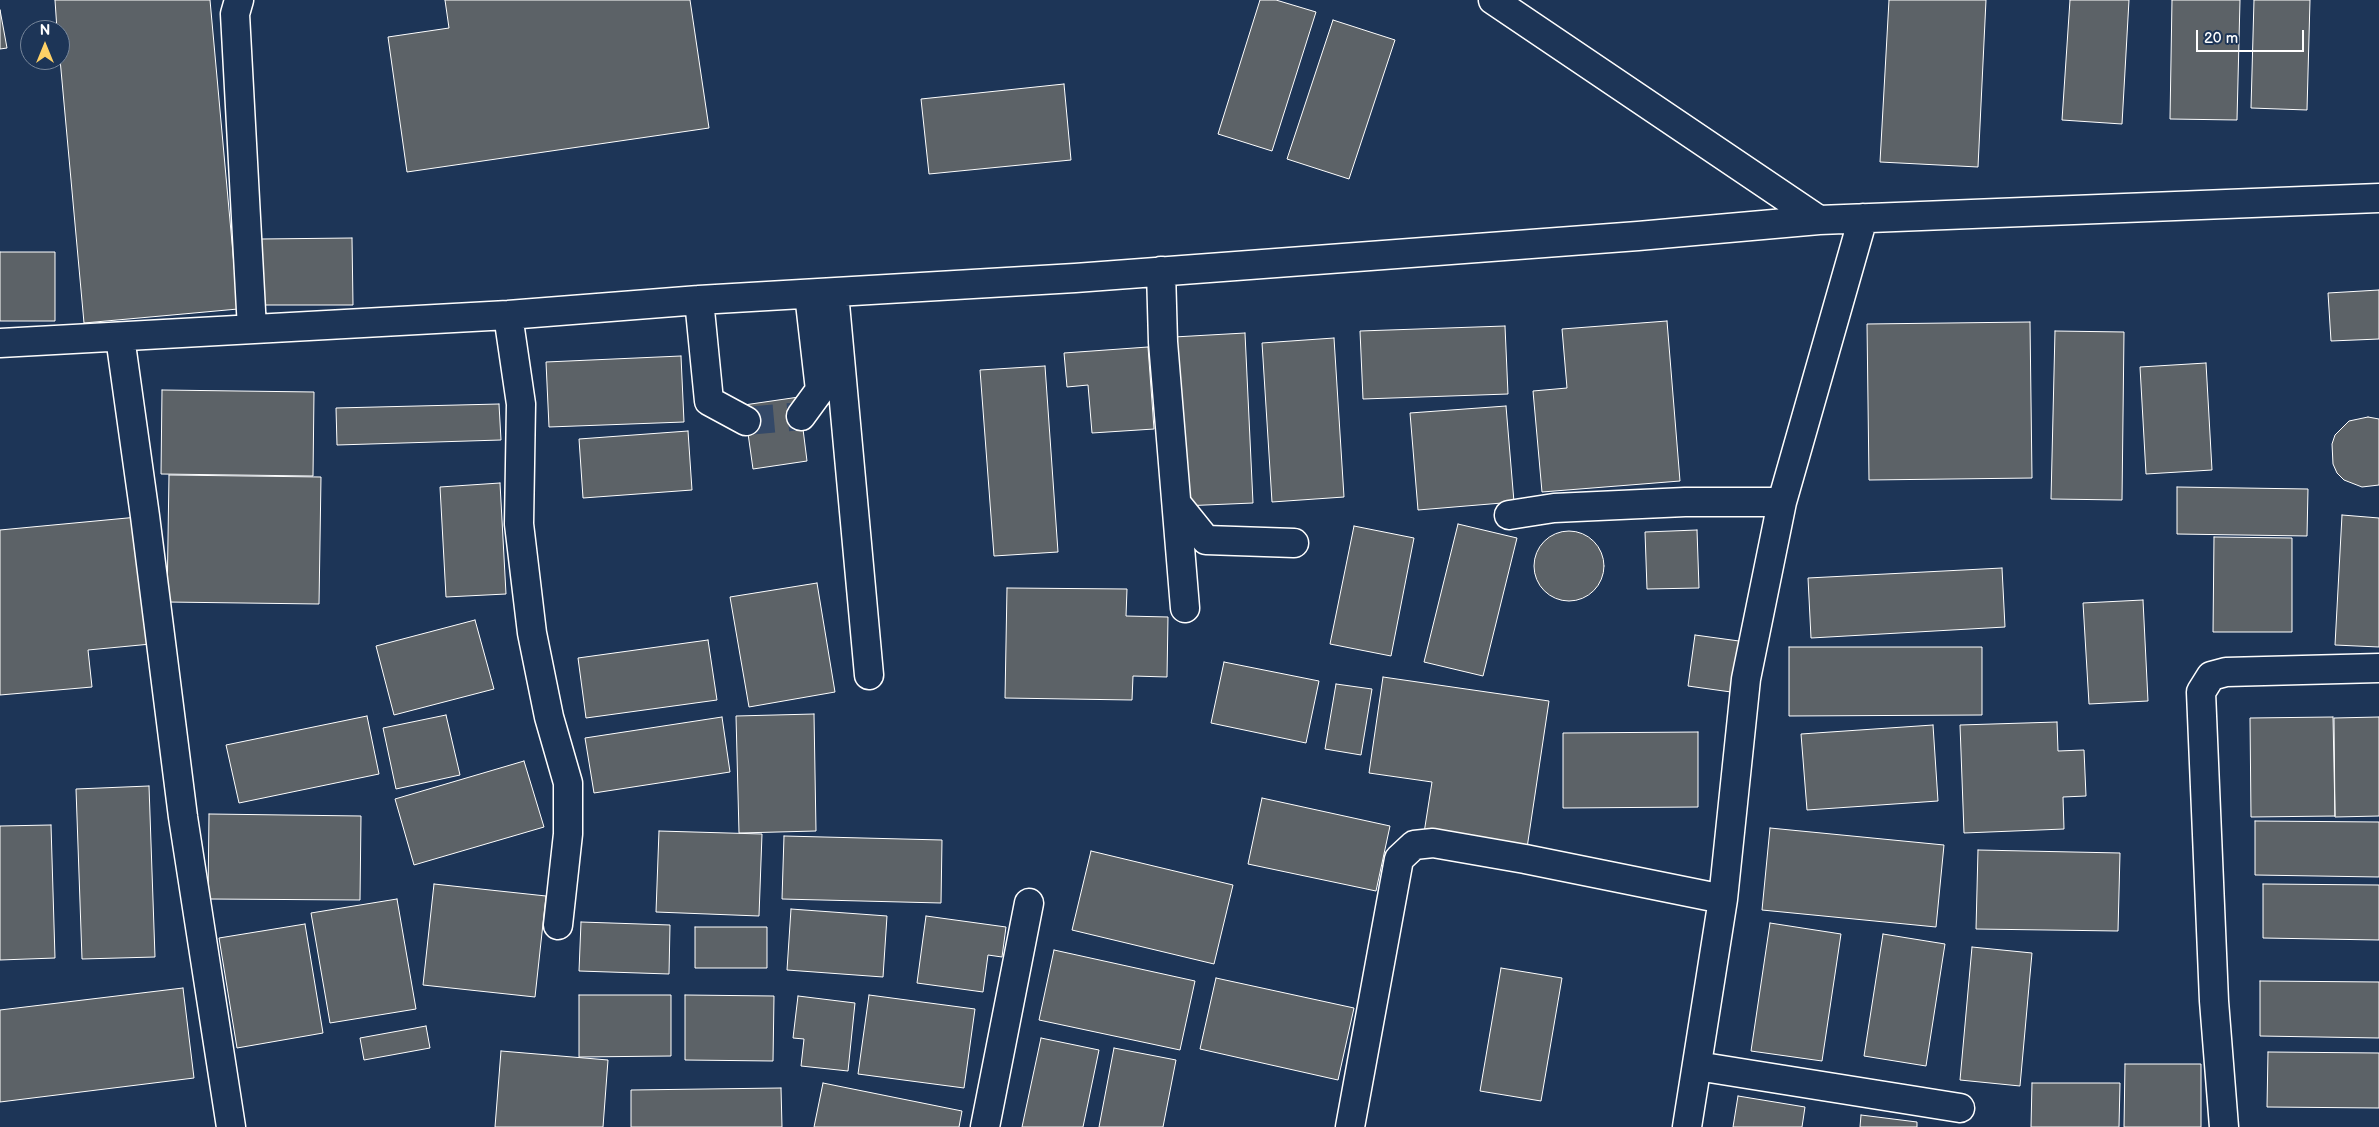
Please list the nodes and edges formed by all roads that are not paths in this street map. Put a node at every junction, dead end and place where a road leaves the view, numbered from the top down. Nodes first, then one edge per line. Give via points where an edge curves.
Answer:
1 (239, 0) edge
2 (1493, 0) edge
3 (2379, 198) edge
4 (1863, 218) junction
5 (1819, 220) junction
6 (1161, 271) junction
7 (822, 294) junction
8 (699, 300) junction
9 (508, 315) junction
10 (252, 329) junction
11 (120, 337) junction
12 (0, 343) edge
13 (801, 416) dead end
14 (746, 421) tunnel mouth
15 (1782, 502) junction
16 (1177, 504) junction
17 (1509, 515) dead end
18 (1294, 543) dead end
19 (1185, 608) dead end
20 (2379, 668) edge
21 (869, 675) dead end
22 (1723, 899) junction
23 (1029, 903) dead end
24 (558, 925) dead end
25 (1696, 1066) junction
26 (1960, 1108) dead end
27 (231, 1127) edge
28 (985, 1127) edge
29 (1350, 1127) edge
30 (1687, 1127) edge
31 (2224, 1127) edge

1 - 10 street via 235,14
2 - 5 street
3 - 4 street
4 - 5 street
4 - 15 street
5 - 6 street
6 - 7 street
6 - 16 street via 1163,342
7 - 8 street
7 - 13 street via 820,390
7 - 21 street
8 - 9 street
8 - 14 street via 709,401
9 - 10 street
9 - 24 street via 522,404 519,524 532,633 549,717 568,783 568,834
10 - 11 street
11 - 12 street
11 - 27 street via 183,817
15 - 17 street via 1554,508
15 - 22 street via 1746,679
16 - 18 street via 1206,540
16 - 19 street
20 - 31 street via 2226,672 2211,676 2201,692 2214,1001
22 - 25 street
22 - 29 street via 1525,859 1433,843 1414,844 1400,859
23 - 28 street
25 - 26 street
25 - 30 street

